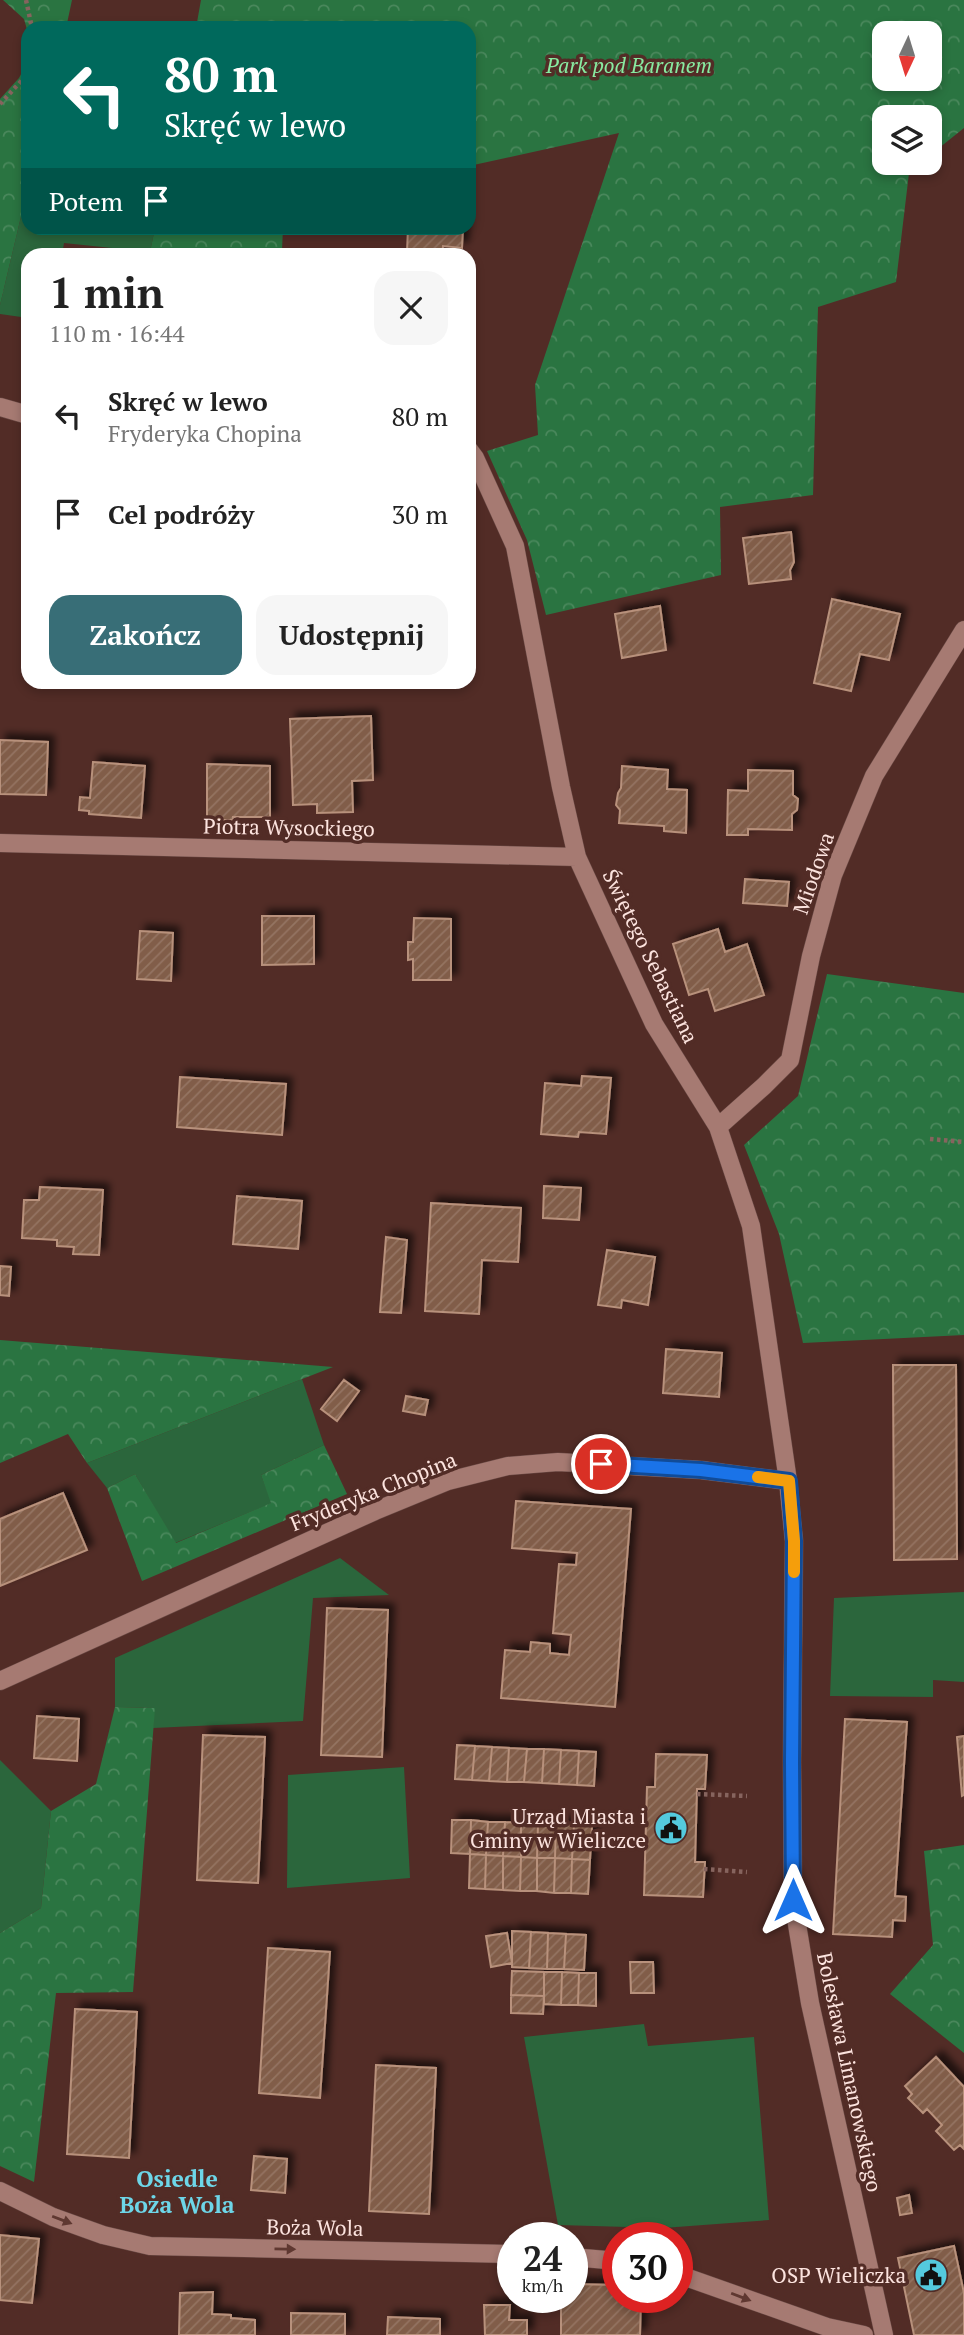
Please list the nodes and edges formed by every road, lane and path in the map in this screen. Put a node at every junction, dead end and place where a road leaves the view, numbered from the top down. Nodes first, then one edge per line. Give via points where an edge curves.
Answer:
1 (26, 0) edge
2 (30, 21) edge
3 (21, 81) edge
4 (0, 104) edge
5 (0, 407) edge
6 (21, 413) edge
7 (476, 460) edge
8 (964, 630) edge
9 (0, 843) edge
10 (577, 857) junction
11 (718, 1127) junction
12 (930, 1139) dead end
13 (964, 1142) edge
14 (789, 1481) junction
15 (0, 1681) edge
16 (697, 1794) dead end
17 (747, 1796) dead end
18 (704, 1869) dead end
19 (747, 1872) dead end
20 (0, 2191) edge
21 (497, 2254) edge
22 (693, 2280) edge
23 (864, 2335) edge
24 (884, 2335) edge

1 - 2 path
3 - 4 path
5 - 6 street
7 - 10 street, Świętego Sebastiana via 515,546
8 - 11 street, Miodowa via 874,776 833,875 790,1060
9 - 10 street, Piotra Wysockiego
10 - 11 street, Świętego Sebastiana via 654,1024
11 - 14 street, Świętego Sebastiana via 751,1226
12 - 13 path
14 - 15 street, Fryderyka Chopina via 701,1470 558,1462 508,1466 448,1481
14 - 24 street, Bolesława Limanowskiego via 794,1541 793,1900 810,2003
16 - 17 path
18 - 19 path
20 -> 21 street, Boża Wola via 53,2217 150,2246
22 -> 23 street via 827,2328

